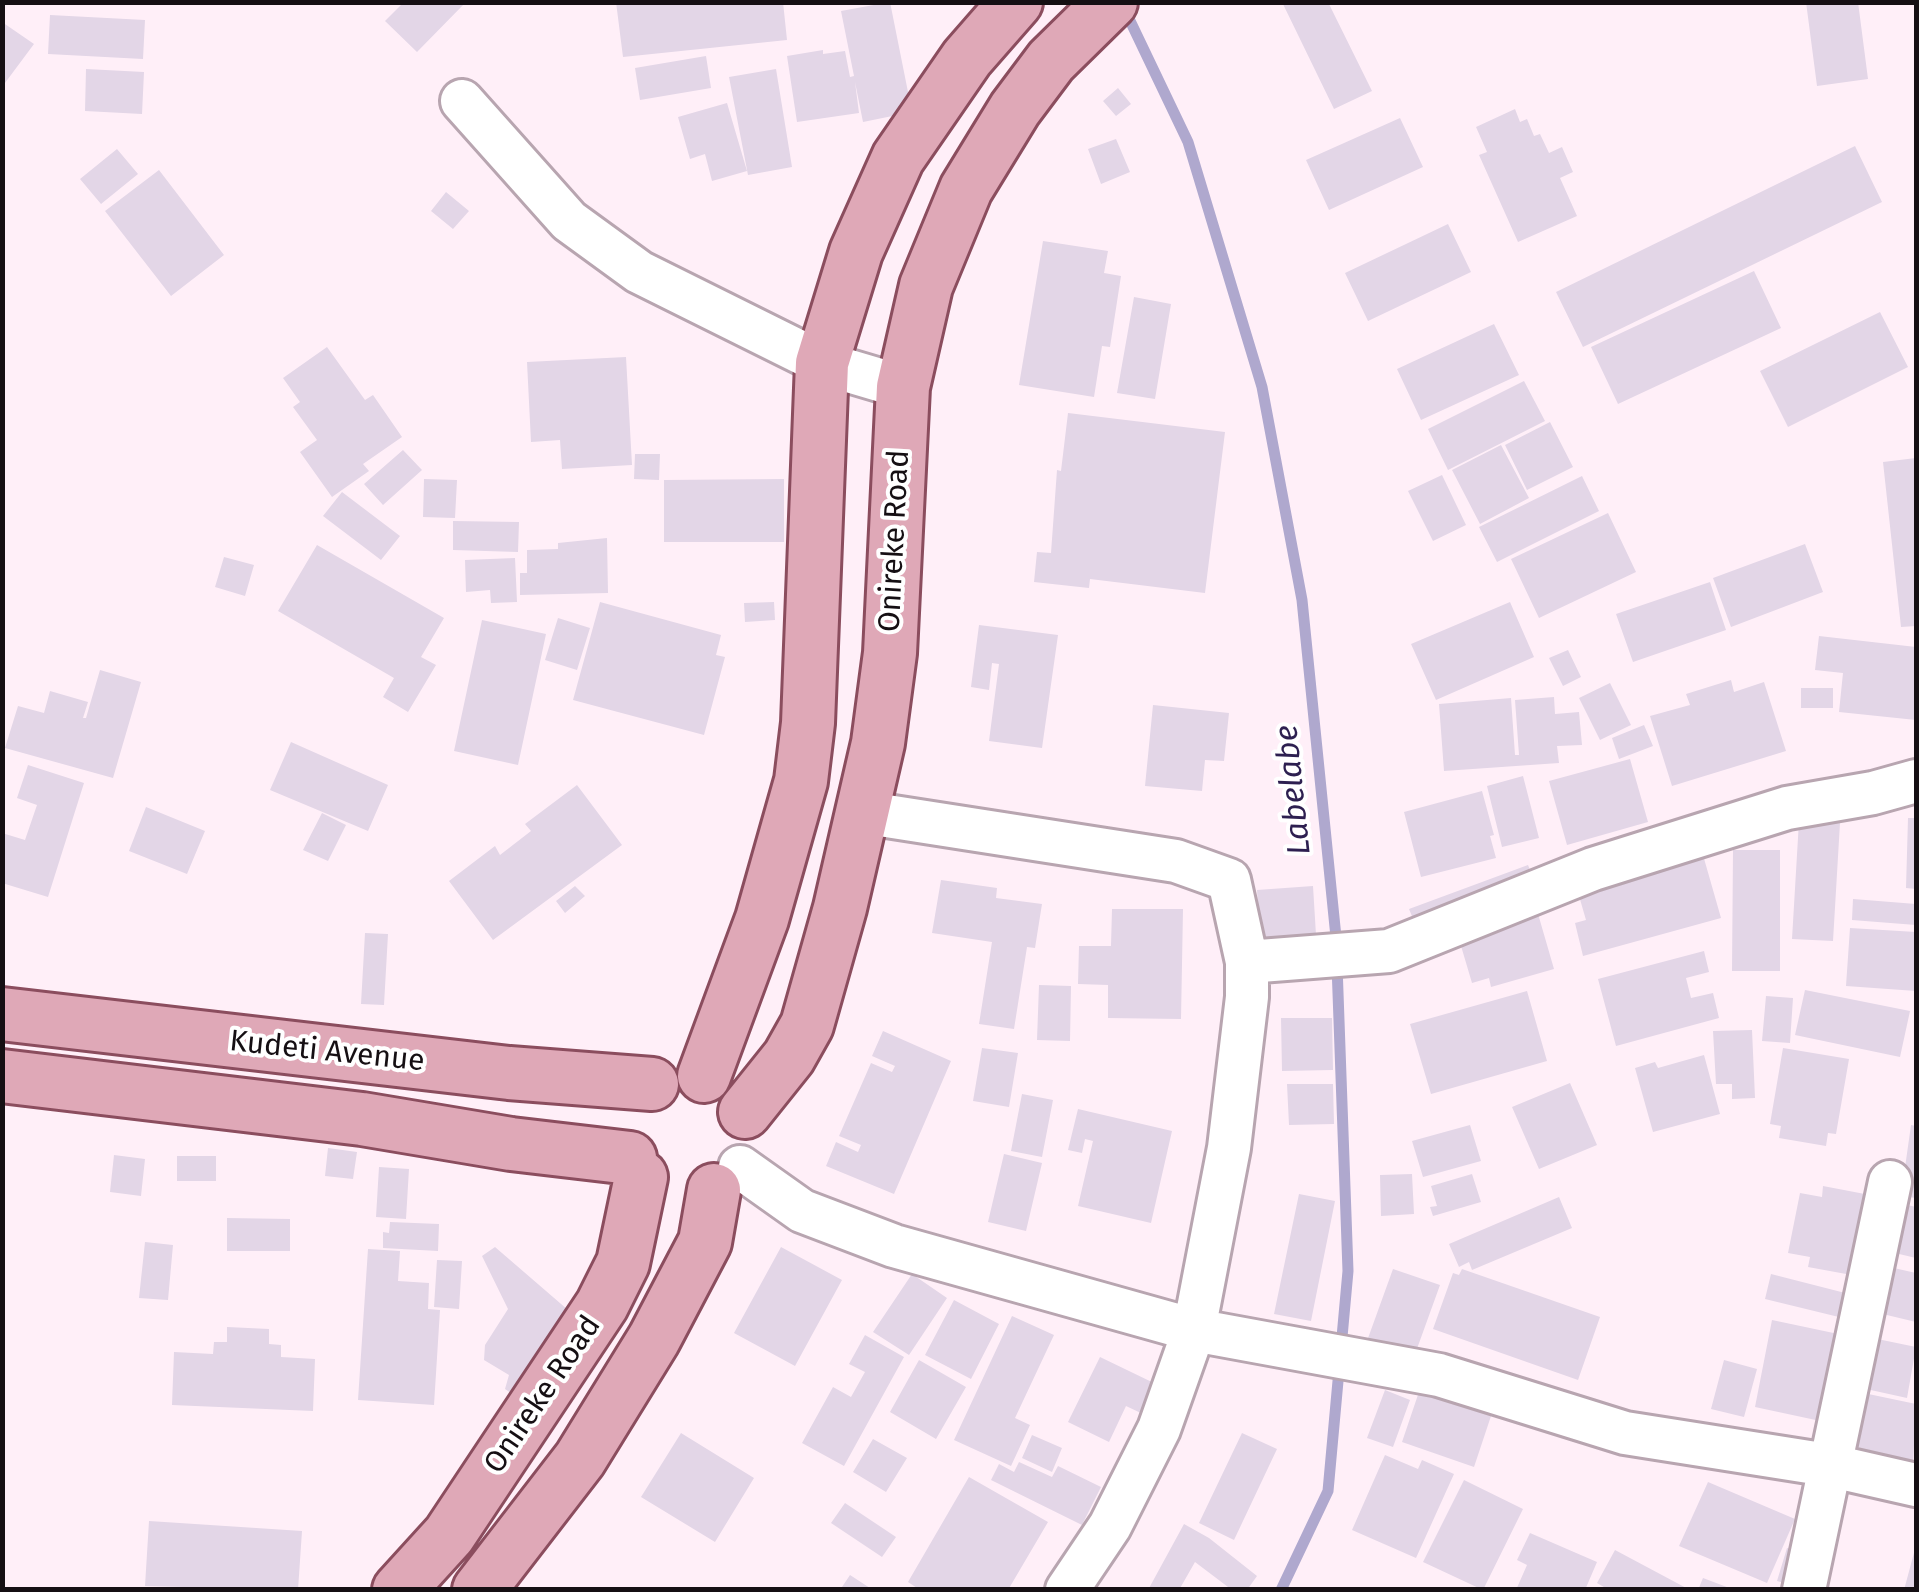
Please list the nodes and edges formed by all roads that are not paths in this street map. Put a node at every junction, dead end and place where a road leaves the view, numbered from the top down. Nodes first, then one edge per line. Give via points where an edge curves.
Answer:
1 (1016, 2) edge
2 (1101, 12) edge
3 (462, 101) dead end
4 (822, 363) junction
5 (902, 387) junction
6 (1916, 781) edge
7 (861, 812) junction
8 (1247, 962) junction
9 (2, 1014) edge
10 (2, 1076) edge
11 (704, 1076) junction
12 (652, 1084) junction
13 (745, 1112) junction
14 (635, 1167) junction
15 (727, 1178) junction
16 (1890, 1182) dead end
17 (1194, 1330) junction
18 (1828, 1465) junction
19 (1916, 1485) edge
20 (399, 1590) edge
21 (479, 1590) edge
22 (1067, 1590) edge
23 (1804, 1590) edge

1 - 4 main road via 898,158 856,252
2 - 5 main road, Onireke Road via 1051,61 966,189 926,286
3 - 4 street via 569,221 640,272
4 - 5 street
4 - 11 main road via 801,782 762,919
5 - 7 main road, Onireke Road via 890,654
6 - 8 street via 1787,808 1593,869 1389,951
7 - 8 street via 1176,861 1229,880
7 - 13 main road, Onireke Road via 807,1025
8 - 17 street via 1229,1148
9 - 12 main road, Kudeti Avenue
10 - 14 main road, Kudeti Avenue via 362,1119
11 - 12 main road via 677,1074
11 - 13 main road via 721,1083
12 - 14 main road via 628,1118 625,1138
13 - 15 main road via 747,1149
14 - 15 main road via 663,1191 689,1196
14 - 20 main road, Onireke Road via 623,1263 602,1305 449,1535
15 - 17 street via 894,1246
15 - 21 main road, Onireke Road via 705,1242 654,1338 580,1459
16 - 18 street
17 - 18 street via 1440,1375 1625,1433
17 - 22 street via 1160,1428 1110,1526
18 - 19 street
18 - 23 street

